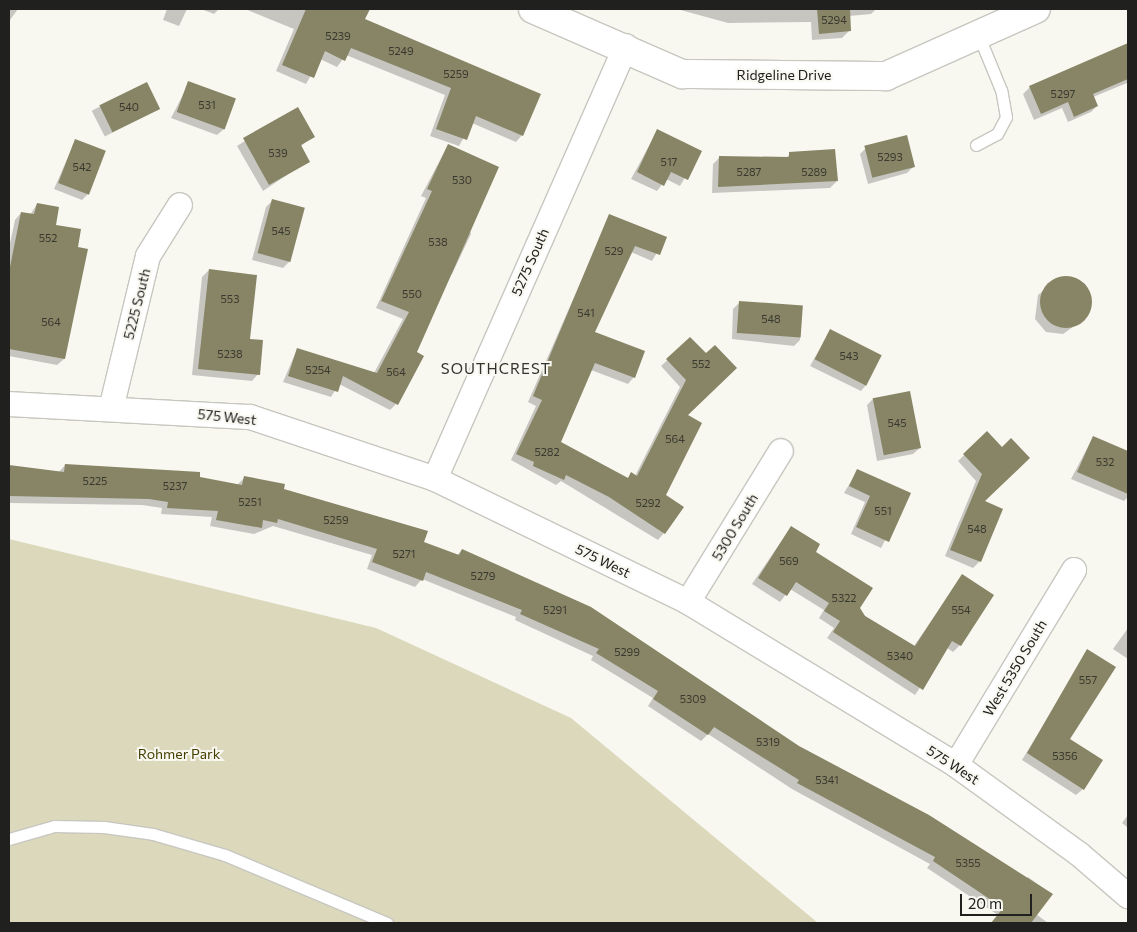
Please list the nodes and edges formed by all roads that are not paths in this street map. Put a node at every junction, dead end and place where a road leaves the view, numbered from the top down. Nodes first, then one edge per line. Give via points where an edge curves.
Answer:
1 (533, 9) edge
2 (1036, 9) edge
3 (978, 34) junction
4 (626, 46) junction
5 (976, 145) dead end
6 (180, 205) dead end
7 (9, 404) edge
8 (111, 409) junction
9 (781, 451) dead end
10 (435, 479) junction
11 (1074, 570) dead end
12 (688, 602) junction
13 (956, 765) junction
14 (9, 839) edge
15 (1128, 896) edge
16 (387, 923) edge

1 - 4 street, Ridgeline Drive
2 - 3 street, Ridgeline Drive
3 - 4 street, Ridgeline Drive via 886,76 682,74
3 - 5 lane via 1001,90 1006,117 997,134
4 - 10 street, 5275 South
6 - 8 street, 5225 South via 148,256
7 - 8 street, 575 West
8 - 10 street, 575 West via 250,417
9 - 12 street, 5300 South
10 - 12 street, 575 West
11 - 13 street, West 5350 South
12 - 13 street, 575 West
13 - 15 street, 575 West via 1080,854
14 - 16 lane via 54,826 104,827 153,834 225,855

